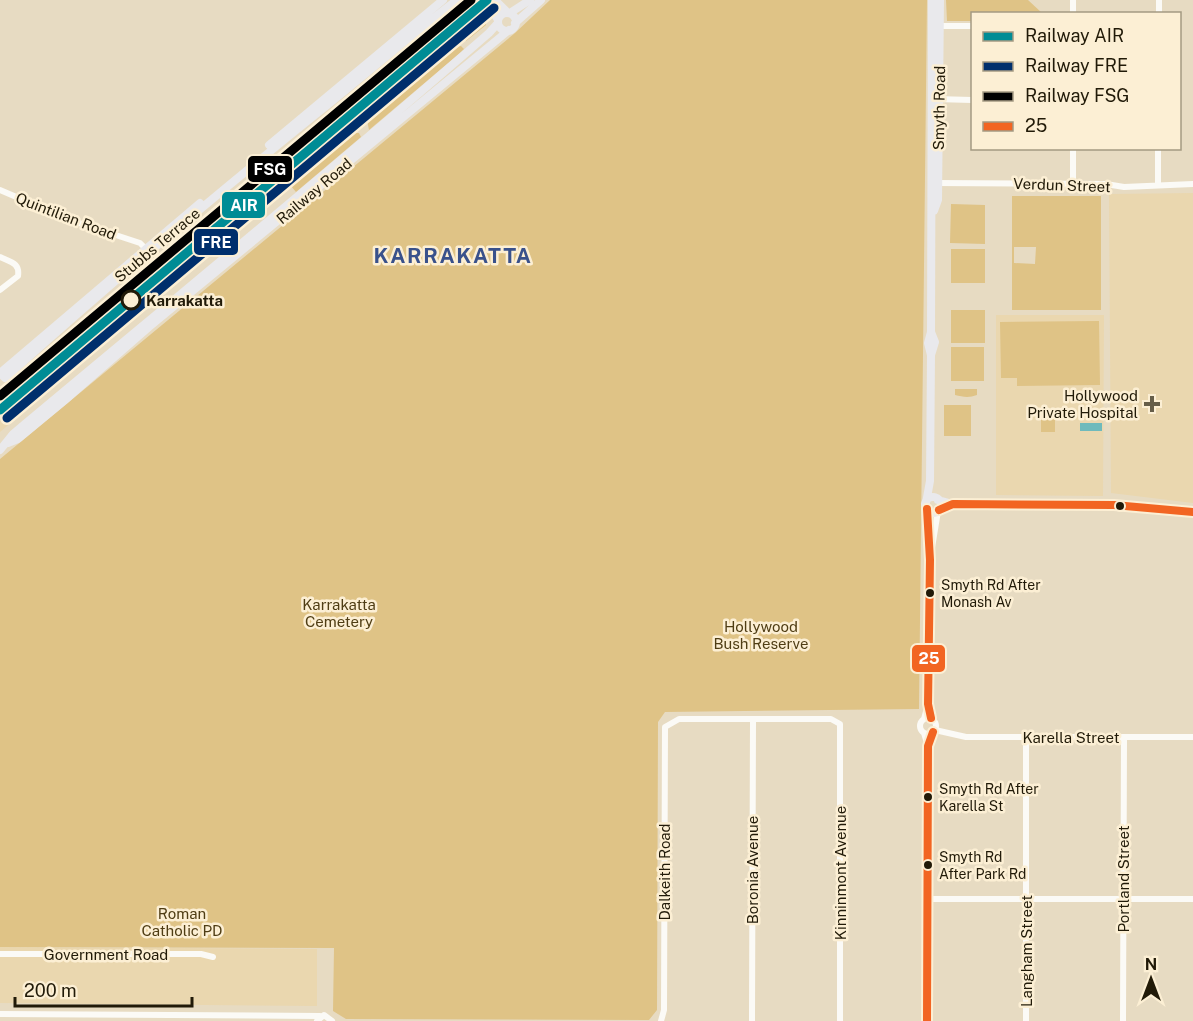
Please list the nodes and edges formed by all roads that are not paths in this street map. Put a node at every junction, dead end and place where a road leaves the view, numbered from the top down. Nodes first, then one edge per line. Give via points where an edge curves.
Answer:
1 (442, 0) edge
2 (457, 0) edge
3 (486, 0) edge
4 (495, 0) edge
5 (530, 0) edge
6 (541, 0) edge
7 (932, 0) edge
8 (940, 0) edge
9 (509, 13) junction
10 (498, 21) junction
11 (515, 23) junction
12 (936, 26) junction
13 (971, 26) edge
14 (509, 30) junction
15 (935, 99) junction
16 (971, 100) edge
17 (1073, 150) edge
18 (1158, 150) edge
19 (935, 183) junction
20 (1073, 184) junction
21 (1158, 184) junction
22 (1193, 184) edge
23 (0, 190) edge
24 (145, 252) junction
25 (0, 257) edge
26 (0, 290) edge
27 (7, 367) edge
28 (1, 376) edge
29 (8, 443) junction
30 (0, 450) edge
31 (930, 482) junction
32 (938, 499) junction
33 (953, 504) junction
34 (926, 506) junction
35 (938, 511) junction
36 (1193, 512) edge
37 (930, 560) junction
38 (753, 719) junction
39 (932, 725) junction
40 (924, 733) junction
41 (1026, 737) junction
42 (1193, 737) edge
43 (1124, 738) junction
44 (928, 746) junction
45 (928, 899) junction
46 (1026, 899) junction
47 (1124, 899) junction
48 (1193, 899) edge
49 (0, 954) edge
50 (213, 957) dead end
51 (664, 1010) junction
52 (0, 1014) edge
53 (299, 1016) junction
54 (18, 1017) edge
55 (117, 1018) edge
56 (216, 1018) edge
57 (318, 1019) edge
58 (928, 1020) edge
59 (311, 1021) edge
60 (332, 1021) edge
61 (661, 1021) edge
62 (668, 1021) edge
63 (752, 1021) edge
64 (840, 1021) edge
65 (1026, 1021) edge
66 (1123, 1021) edge

1 - 24 main road, Stubbs Terrace
2 - 24 main road, Stubbs Terrace
3 - 10 main road
4 - 9 main road
5 - 9 main road
6 - 11 main road
7 - 12 main road, Smyth Road
8 - 12 main road, Smyth Road
9 - 10 main road via 502,14
9 - 11 main road
10 - 14 main road via 502,29
10 - 29 main road, Railway Road via 356,150 142,324 13,434
11 - 14 main road
12 - 13 street
12 - 15 main road, Smyth Road
14 - 29 main road, Railway Road via 18,439
15 - 16 street
15 - 19 main road, Smyth Road
17 - 20 street
18 - 21 street
19 - 20 street, Verdun Street
19 - 31 main road, Smyth Road via 928,343
20 - 21 street, Verdun Street
21 - 22 street, Verdun Street
23 - 24 street, Quintilian Road via 133,242
24 - 27 main road, Stubbs Terrace
25 - 26 street via 19,269 18,276
27 - 28 main road, Stubbs Terrace
29 - 30 main road, Railway Road
31 - 32 main road, Smyth Road
31 - 34 main road, Smyth Road
32 - 33 main road
32 - 34 main road via 930,498
32 - 35 main road, Smyth Road
33 - 35 main road
33 - 36 main road via 1114,505
34 - 35 main road via 932,513
34 - 37 street, Smyth Road
35 - 37 street, Smyth Road
37 - 39 street, Smyth Road via 928,704
38 - 51 street, Dalkeith Road via 679,719 670,722 664,735
38 - 63 street, Boronia Avenue
38 - 64 street, Kinninmont Avenue via 831,719 840,724
39 - 40 street
39 - 40 street, Smyth Road via 920,726
39 - 41 street, Karella Street via 966,737
39 - 44 street
40 - 44 street
41 - 43 street, Karella Street
41 - 46 street, Langham Street
42 - 43 street, Karella Street
43 - 47 street, Portland Street
44 - 45 street
45 - 46 street
45 - 58 street
46 - 47 street
46 - 65 street, Langham Street
47 - 48 street
47 - 66 street, Portland Street
49 - 50 street, Government Road
51 - 61 street, Dalkeith Road
51 - 62 street, Dalkeith Road
52 - 54 street
53 - 56 street
53 - 57 street
53 - 59 street
54 - 55 street
55 - 56 street
57 - 60 street via 328,1015
61 - 62 street

